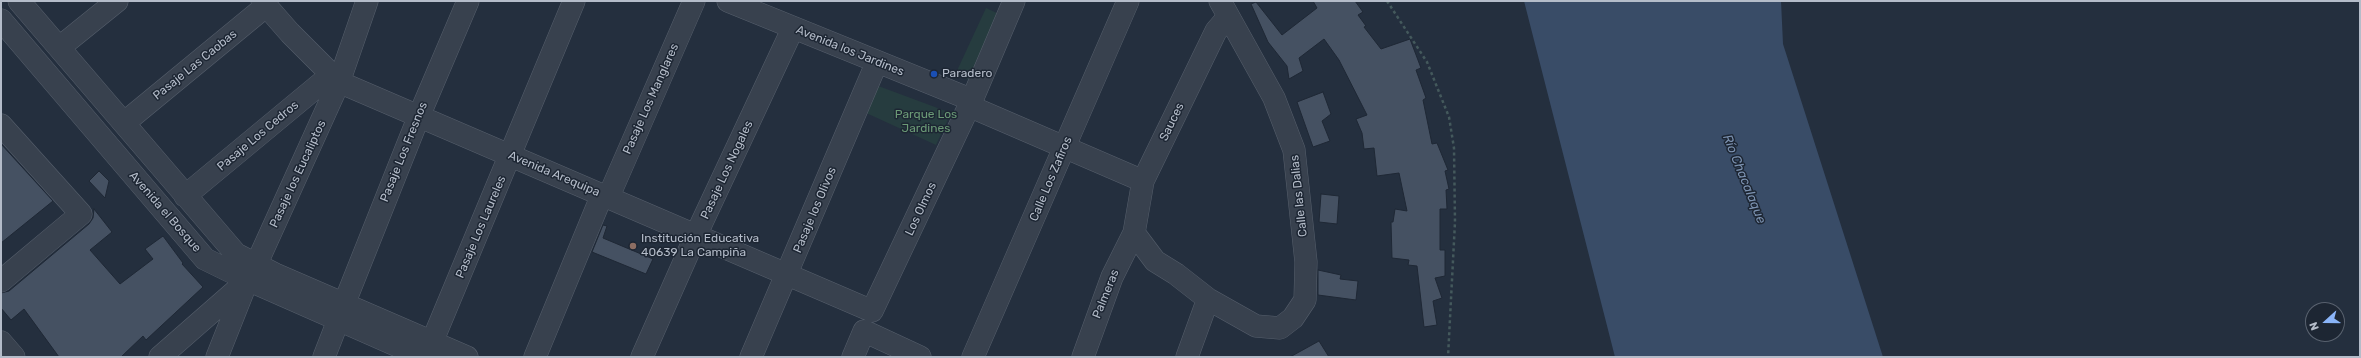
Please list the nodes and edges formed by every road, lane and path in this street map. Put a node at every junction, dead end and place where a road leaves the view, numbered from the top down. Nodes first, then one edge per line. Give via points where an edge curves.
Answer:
1 (19, 1) edge
2 (117, 1) edge
3 (367, 1) edge
4 (468, 1) edge
5 (574, 1) edge
6 (694, 1) edge
7 (728, 1) edge
8 (1014, 1) edge
9 (1128, 1) edge
10 (1387, 1) edge
11 (264, 3) edge
12 (1224, 9) edge
13 (1, 20) edge
14 (793, 28) junction
15 (60, 47) junction
16 (877, 62) junction
17 (335, 79) junction
18 (970, 103) junction
19 (419, 116) junction
20 (124, 123) junction
21 (1, 125) edge
22 (1064, 147) junction
23 (512, 156) junction
24 (1143, 181) junction
25 (185, 196) junction
26 (605, 196) junction
27 (1134, 233) junction
28 (696, 235) junction
29 (252, 273) junction
30 (788, 275) junction
31 (1, 281) edge
32 (1208, 299) junction
33 (872, 311) joint
34 (341, 312) junction
35 (1, 342) edge
36 (428, 350) edge
37 (14, 357) edge
38 (160, 357) edge
39 (217, 357) edge
40 (324, 357) edge
41 (451, 357) edge
42 (467, 357) edge
43 (535, 357) edge
44 (642, 357) edge
45 (751, 357) edge
46 (853, 357) edge
47 (920, 357) edge
48 (973, 357) edge
49 (1082, 357) edge
50 (1187, 357) edge
51 (1448, 357) edge

1 - 15 street
2 - 15 street
3 - 17 street
4 - 19 street, Pasaje Los Fresnos
5 - 23 street, Pasaje Los Laureles
6 - 26 street, Pasaje Los Manglares
7 - 14 street, Avenida los Jardines
8 - 18 street, Los Olmos
9 - 22 street, Calle Los Zafiros
10 - 51 path via 1427,62 1449,117 1454,148 1455,222
11 - 17 street, Avenida Arequipa
11 - 20 street, Pasaje Las Caobas
12 - 24 street, Sauces via 1216,31
12 - 32 street, Calle las Dalias via 1274,98 1294,150 1306,262 1305,300 1293,318 1280,328 1256,326
13 - 29 street, Avenida el Bosque via 205,259
14 - 16 street, Avenida los Jardines
14 - 28 street, Pasaje Los Nogales
15 - 20 street
16 - 18 street, Avenida los Jardines
16 - 30 street, Pasaje los Olivos
17 - 19 street, Avenida Arequipa
17 - 25 street, Pasaje Los Cedros
17 - 29 street, Pasaje los Eucaliptos
18 - 22 street, Avenida los Jardines
18 - 33 street, Los Olmos
19 - 23 street, Avenida Arequipa
19 - 34 street, Pasaje Los Fresnos
20 - 25 street
21 - 31 street via 80,214
22 - 24 street, Avenida los Jardines
22 - 48 street, Calle Los Zafiros
23 - 26 street, Avenida Arequipa
23 - 36 street, Pasaje Los Laureles
24 - 27 street, Sauces
25 - 29 street
26 - 28 street, Avenida Arequipa
26 - 43 street, Pasaje Los Manglares
27 - 32 street via 1155,261
27 - 49 street, Palmeras via 1112,277
28 - 30 street, Avenida Arequipa
28 - 44 street, Pasaje Los Nogales
29 - 34 street
29 - 38 street
29 - 39 street, Pasaje los Eucaliptos
30 - 33 street, Avenida Arequipa
30 - 45 street, Pasaje los Olivos
32 - 50 street
34 - 36 street
34 - 40 street, Pasaje Los Fresnos
35 - 37 street
36 - 41 street
36 - 42 street
46 - 47 street via 864,331

